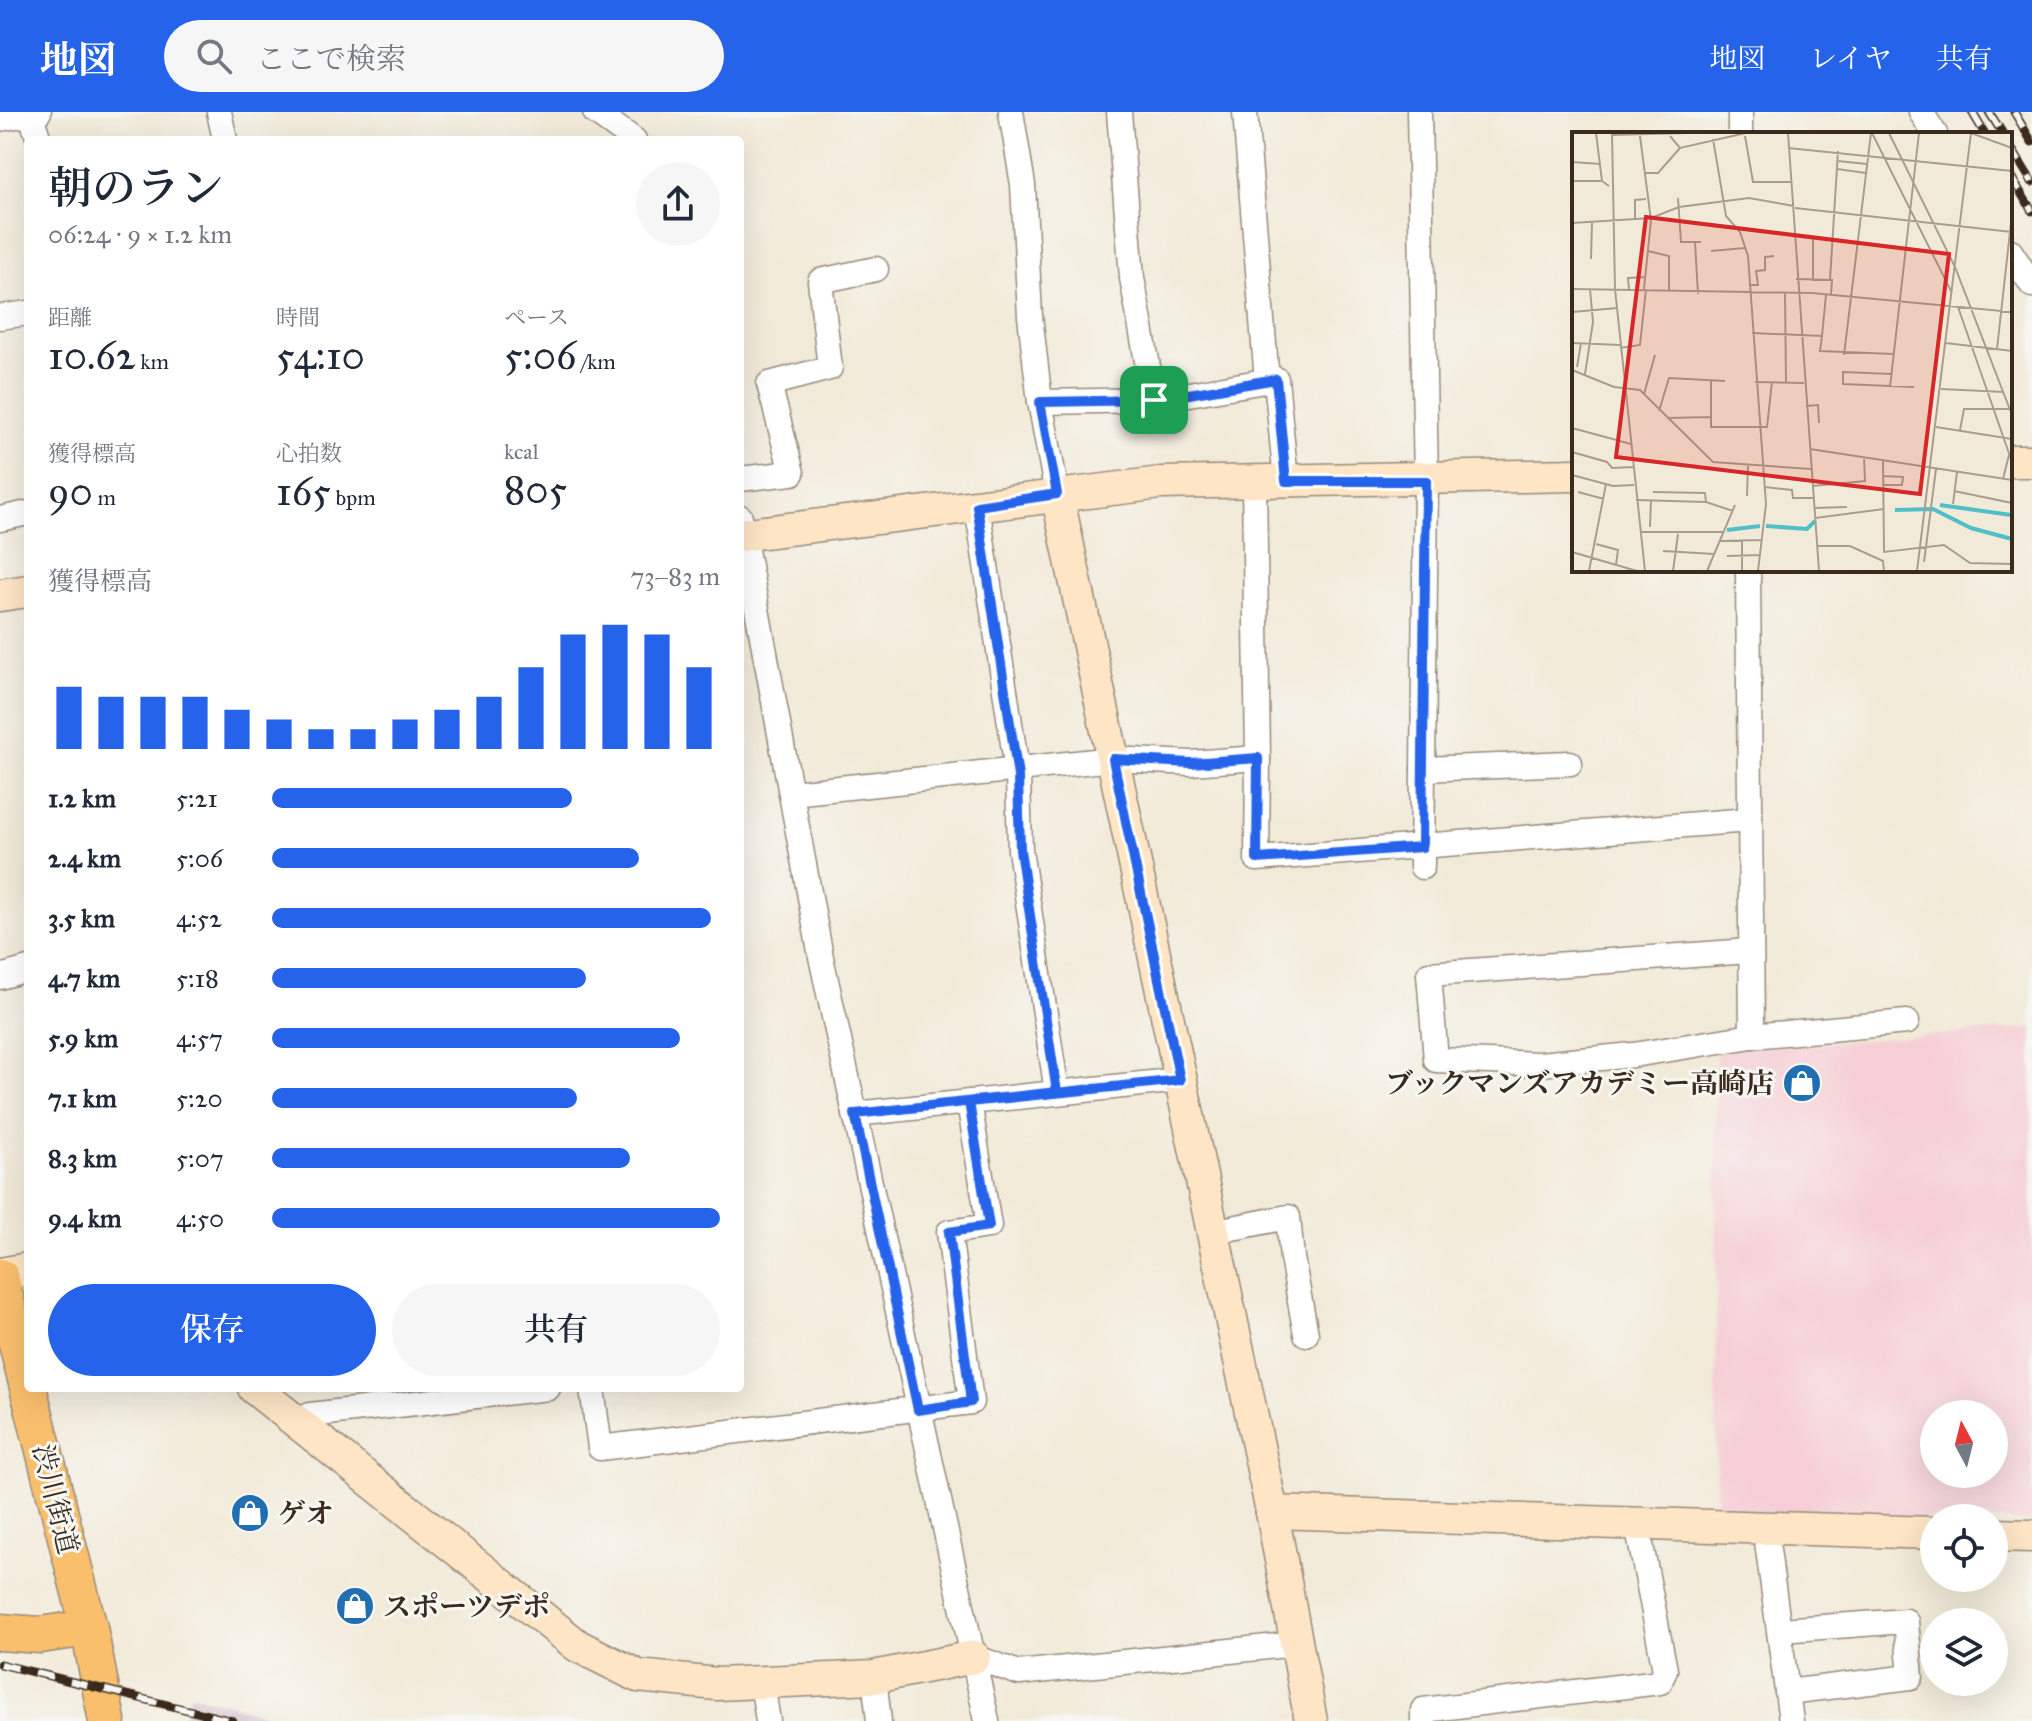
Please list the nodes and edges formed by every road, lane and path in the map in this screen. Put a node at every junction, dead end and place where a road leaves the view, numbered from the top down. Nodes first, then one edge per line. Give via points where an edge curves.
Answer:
1 (219, 112) edge
2 (595, 112) edge
3 (1011, 112) edge
4 (1119, 112) edge
5 (1245, 112) edge
6 (1419, 112) edge
7 (1921, 112) edge
8 (33, 113) edge
9 (0, 119) edge
10 (1934, 132) edge
11 (38, 136) edge
12 (224, 136) edge
13 (628, 136) edge
14 (2012, 254) edge
15 (876, 269) dead end
16 (2032, 285) edge
17 (24, 314) edge
18 (0, 317) edge
19 (1267, 381) junction
20 (1154, 400) junction
21 (1040, 402) junction
22 (1572, 475) edge
23 (744, 479) edge
24 (1286, 481) junction
25 (1426, 481) junction
26 (1254, 482) junction
27 (1057, 494) junction
28 (977, 506) junction
29 (24, 514) edge
30 (0, 519) edge
31 (744, 529) edge
32 (744, 545) edge
33 (1748, 572) edge
34 (24, 592) edge
35 (0, 595) edge
36 (1258, 758) junction
37 (1113, 759) junction
38 (1570, 763) dead end
39 (1423, 769) junction
40 (1017, 770) junction
41 (792, 793) junction
42 (1749, 820) junction
43 (1422, 857) junction
44 (1749, 951) junction
45 (24, 970) edge
46 (0, 977) edge
47 (1907, 1022) dead end
48 (1752, 1036) junction
49 (1180, 1080) junction
50 (1057, 1092) junction
51 (969, 1102) junction
52 (855, 1114) junction
53 (1212, 1232) junction
54 (24, 1270) edge
55 (0, 1276) edge
56 (1306, 1334) dead end
57 (24, 1371) edge
58 (29, 1392) edge
59 (259, 1392) edge
60 (513, 1392) edge
61 (593, 1392) edge
62 (918, 1410) junction
63 (301, 1424) junction
64 (1272, 1512) junction
65 (1637, 1524) junction
66 (1765, 1527) junction
67 (1920, 1533) edge
68 (2008, 1535) edge
69 (2032, 1536) edge
70 (89, 1628) junction
71 (1780, 1630) junction
72 (0, 1632) edge
73 (1296, 1644) junction
74 (974, 1657) junction
75 (874, 1677) junction
76 (762, 1683) junction
77 (1787, 1692) junction
78 (1501, 1711) edge
79 (107, 1721) edge
80 (768, 1721) edge
81 (879, 1721) edge
82 (987, 1721) edge
83 (1311, 1721) edge
84 (1423, 1721) edge
85 (1791, 1721) edge

1 - 12 street
2 - 13 street
3 - 21 street via 1023,185
4 - 20 street via 1132,278
5 - 19 street
6 - 25 street
7 - 10 street
8 - 9 street
8 - 11 street
14 - 16 street
15 - 23 street via 820,281 830,368 769,384 792,473
17 - 18 street
19 - 20 street
19 - 24 street via 1276,379
20 - 21 street
21 - 27 street
22 - 25 street
24 - 25 street
24 - 26 street
25 - 39 street
26 - 27 street via 1161,483
26 - 36 street
27 - 28 street
27 - 37 street
28 - 31 street
28 - 40 street
29 - 30 street
32 - 41 street
33 - 42 street
34 - 35 street
36 - 37 street via 1191,763
36 - 43 street via 1257,859
37 - 40 street
37 - 49 street
38 - 39 street
39 - 43 street
40 - 41 street
40 - 50 street via 1020,850
41 - 52 street
42 - 43 street
42 - 44 street
44 - 48 street
44 - 48 street via 1429,974 1436,1060 1539,1064
45 - 46 street
47 - 48 street
49 - 50 street
49 - 53 street
50 - 51 street
51 - 52 street
51 - 62 street via 989,1226 949,1232 971,1402
52 - 62 street
53 - 56 street via 1288,1217
53 - 64 street
54 - 55 street
55 - 57 main road, 渋川街道
58 - 70 main road, 渋川街道
59 - 63 street
60 - 63 street via 310,1415
61 - 62 street via 600,1448
62 - 74 street
63 - 76 street via 578,1646 638,1676 677,1683
64 - 65 street
64 - 73 street
65 - 66 street
65 - 78 street via 1665,1670 1660,1682
66 - 67 street
66 - 71 street
68 - 69 street
70 - 72 main road via 40,1635
70 - 79 main road, 渋川街道
71 - 77 street
71 - 77 street via 1906,1621 1911,1677
73 - 74 street via 1019,1673
73 - 83 street
74 - 75 street
74 - 82 street
75 - 76 street
75 - 81 street
76 - 80 street
77 - 85 street
78 - 84 street via 1423,1710

